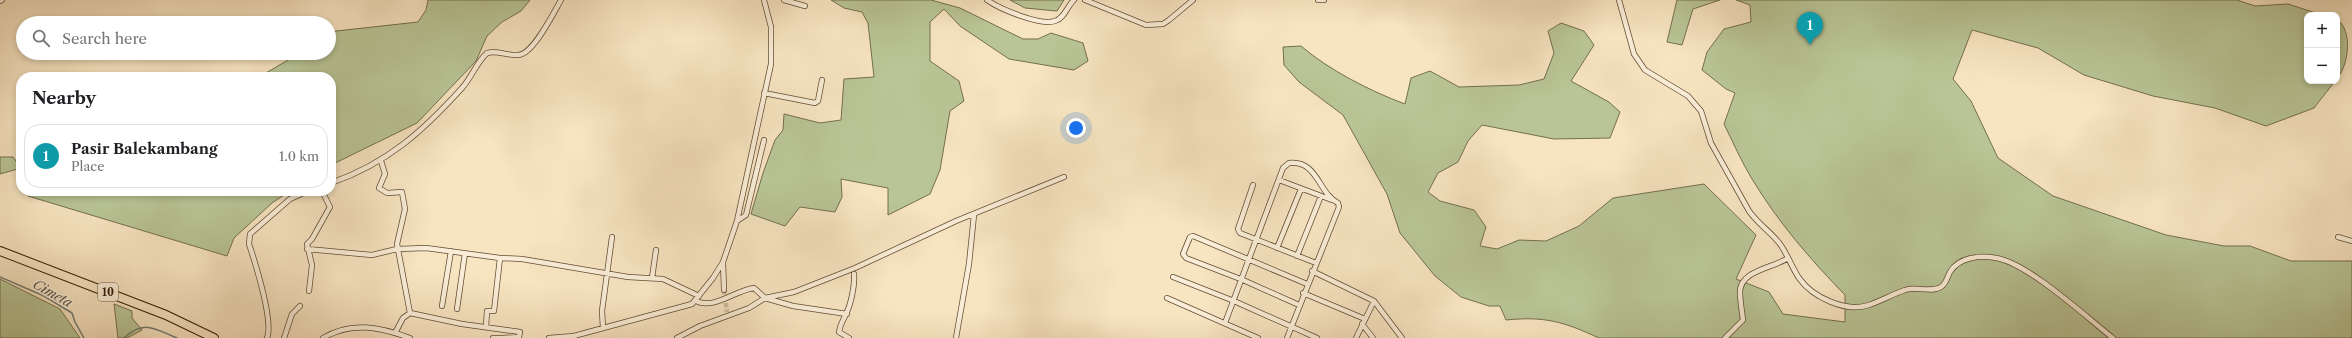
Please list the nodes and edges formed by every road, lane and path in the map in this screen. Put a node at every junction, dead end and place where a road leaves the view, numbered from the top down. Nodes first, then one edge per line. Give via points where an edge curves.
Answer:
1 (561, 0) edge
2 (764, 0) edge
3 (784, 0) edge
4 (987, 0) edge
5 (1074, 0) edge
6 (1086, 0) edge
7 (1193, 0) edge
8 (1318, 0) edge
9 (1324, 0) edge
10 (1619, 0) edge
11 (805, 6) dead end
12 (822, 80) dead end
13 (764, 93) junction
14 (764, 140) dead end
15 (381, 161) junction
16 (1064, 177) dead end
17 (1280, 180) junction
18 (336, 181) edge
19 (1253, 185) dead end
20 (1301, 189) junction
21 (297, 196) edge
22 (324, 196) edge
23 (1321, 196) junction
24 (1332, 200) junction
25 (974, 215) junction
26 (737, 221) junction
27 (612, 237) dead end
28 (2338, 237) dead end
29 (1258, 240) junction
30 (2352, 241) edge
31 (1277, 248) junction
32 (307, 249) junction
33 (397, 249) junction
34 (656, 250) dead end
35 (0, 251) edge
36 (451, 251) junction
37 (465, 253) junction
38 (1297, 256) junction
39 (500, 258) junction
40 (1788, 258) junction
41 (1250, 260) junction
42 (723, 262) junction
43 (1316, 263) junction
44 (1312, 271) junction
45 (606, 273) junction
46 (854, 274) dead end
47 (1174, 277) dead end
48 (652, 278) junction
49 (1243, 280) junction
50 (1307, 284) junction
51 (724, 290) tunnel mouth
52 (309, 291) dead end
53 (1303, 293) junction
54 (698, 296) junction
55 (765, 298) junction
56 (1167, 298) dead end
57 (696, 301) junction
58 (1234, 301) junction
59 (1374, 301) junction
60 (1299, 305) junction
61 (300, 306) dead end
62 (442, 306) dead end
63 (457, 309) dead end
64 (410, 313) junction
65 (846, 314) junction
66 (1365, 319) junction
67 (1225, 323) junction
68 (1362, 324) junction
69 (486, 327) junction
70 (1291, 327) junction
71 (603, 328) junction
72 (395, 333) junction
73 (214, 338) edge
74 (267, 338) edge
75 (284, 338) edge
76 (323, 338) edge
77 (410, 338) edge
78 (493, 338) edge
79 (503, 338) edge
80 (549, 338) edge
81 (677, 338) edge
82 (849, 338) edge
83 (956, 338) edge
84 (1258, 338) edge
85 (1287, 338) edge
86 (1317, 338) edge
87 (1356, 338) edge
88 (1373, 338) edge
89 (1402, 338) edge
90 (1725, 338) edge
91 (2113, 338) edge

1 - 15 street via 528,50 517,56 487,54 427,126
2 - 13 street via 772,36 771,64
3 - 11 street
4 - 5 street via 1005,11 1042,21 1055,21 1062,17
6 - 7 street via 1132,22 1146,25 1162,24 1178,15
8 - 9 street
10 - 40 street via 1634,54 1645,70 1688,96 1701,111 1711,143 1740,196 1756,222 1779,242
12 - 13 street via 816,103
13 - 26 street
14 - 26 street via 746,215
15 - 18 street
15 - 33 street via 385,174 380,190 387,193 402,192 404,196 405,209
16 - 25 street
17 - 20 street
17 - 24 street via 1285,165 1296,163 1314,172
17 - 29 street
19 - 29 street via 1238,229 1240,233
20 - 23 street
20 - 31 street
21 - 74 street via 250,234 249,244 266,311 269,333
22 - 32 street via 330,208 312,239 306,244
23 - 24 street
23 - 38 street
24 - 43 street via 1338,203 1339,207
25 - 55 street via 879,258 794,292
25 - 83 street via 969,264
26 - 42 street
27 - 45 street
28 - 30 street
29 - 31 street
29 - 41 street
31 - 38 street
32 - 33 street via 372,254
32 - 52 street via 312,265
33 - 36 street via 426,248
33 - 64 street
34 - 48 street
35 - 73 highway, 10 via 166,315
36 - 37 street
36 - 62 street
37 - 39 street
37 - 63 street
38 - 43 street
39 - 45 street via 522,259 539,264
39 - 69 street via 494,311 487,311
40 - 90 street via 1750,275 1741,285 1743,320
40 - 91 street via 1800,280 1813,293 1830,302 1855,307 1868,306 1908,289 1936,289 1946,282 1956,264 1962,260 1996,258 2017,266
41 - 49 street
41 - 49 street via 1193,236 1190,237 1183,254 1186,258
41 - 50 street
42 - 51 street
42 - 54 street
43 - 44 street
44 - 50 street
44 - 59 street
45 - 48 street via 638,279
45 - 71 street
46 - 65 street
47 - 58 street
48 - 54 street via 667,280
49 - 58 street
49 - 60 street
50 - 53 street
53 - 60 street
53 - 66 street
54 - 57 street
55 - 57 street via 754,288 741,290 717,301
55 - 65 street via 793,306
55 - 81 street via 749,308 727,314
56 - 67 street
57 - 71 street
58 - 67 street
58 - 70 street
59 - 66 street
59 - 89 street
60 - 70 street
61 - 75 street via 292,314
64 - 69 street
64 - 72 street via 402,318
65 - 82 street via 839,332
66 - 68 street
67 - 84 street
68 - 87 street
68 - 88 street
69 - 79 street via 520,332 519,337
70 - 85 street
70 - 86 street
71 - 80 street via 574,336
72 - 76 street via 372,328 349,328
72 - 77 street
78 - 79 street

